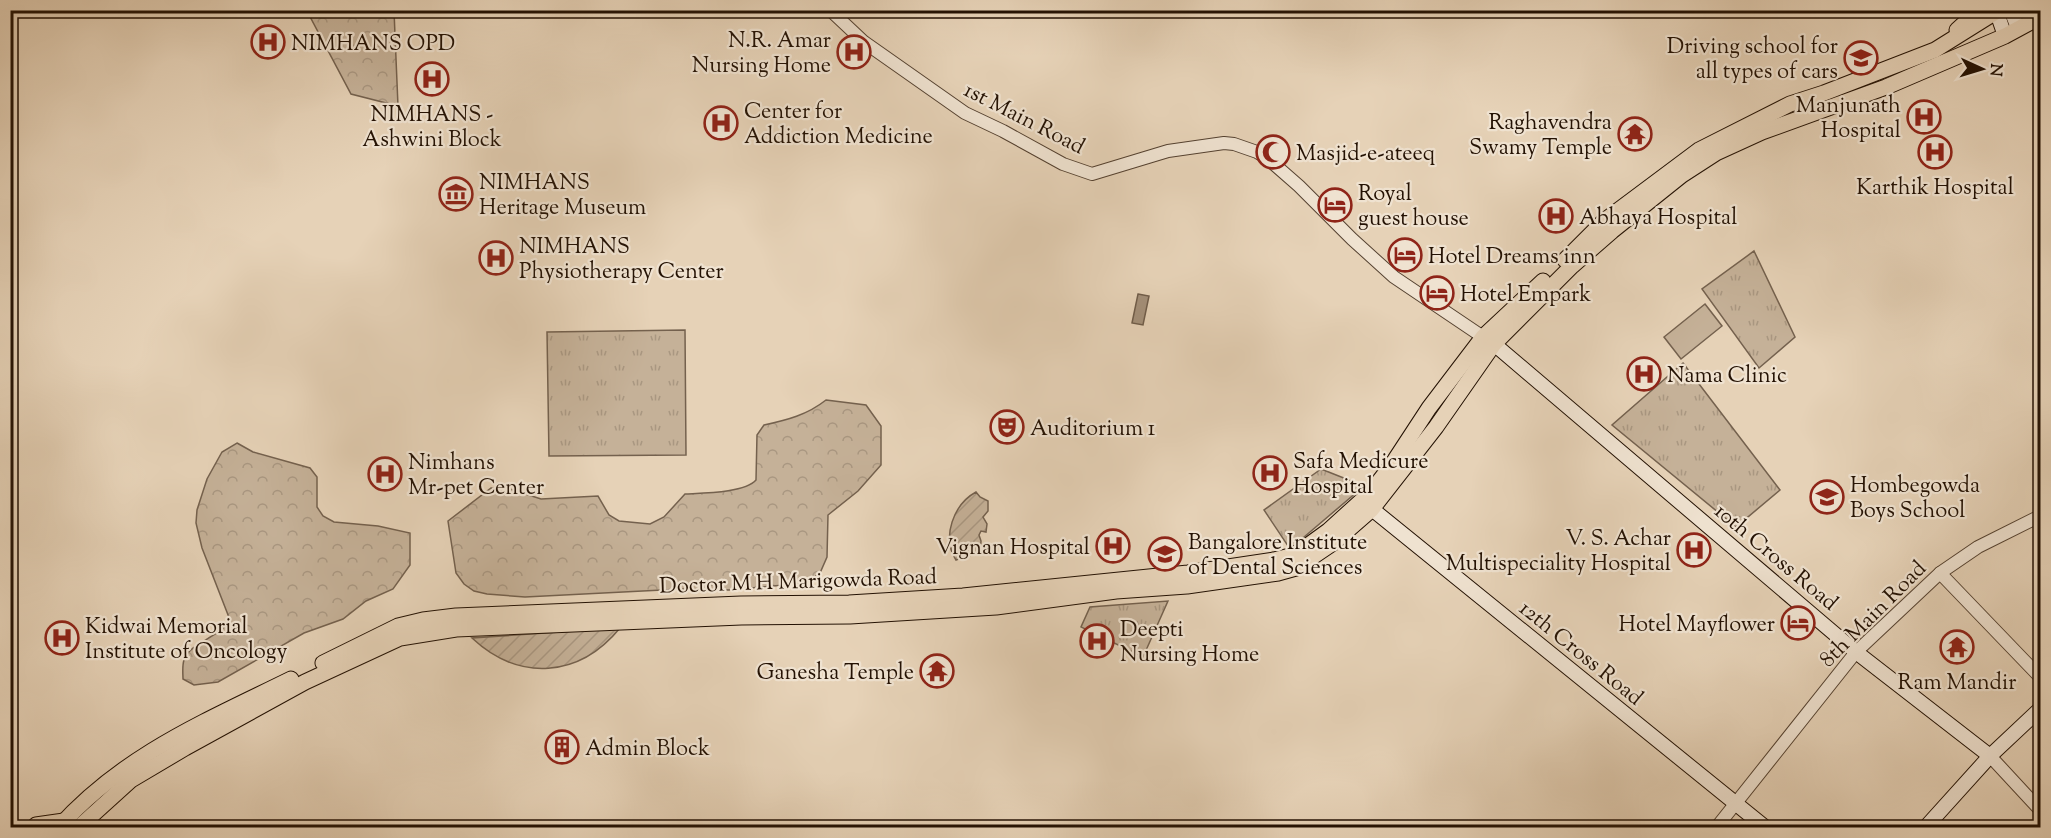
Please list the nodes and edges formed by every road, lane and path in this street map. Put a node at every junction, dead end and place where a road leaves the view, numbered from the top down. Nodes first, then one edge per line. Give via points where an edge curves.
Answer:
1 (830, 10) edge
2 (1971, 10) edge
3 (2011, 10) edge
4 (1997, 11) edge
5 (2040, 17) edge
6 (2011, 32) junction
7 (1935, 50) junction
8 (1489, 341) junction
9 (1372, 509) junction
10 (2040, 516) edge
11 (1940, 573) junction
12 (1856, 652) junction
13 (2040, 677) edge
14 (2040, 709) edge
15 (1990, 756) junction
16 (1736, 803) junction
17 (2040, 810) edge
18 (61, 824) edge
19 (79, 827) edge
20 (33, 828) edge
21 (1716, 828) edge
22 (1766, 828) edge
23 (1924, 828) edge

1 - 8 street, 1st Main Road via 864,42 965,113 1082,171 1092,174 1168,151 1224,143 1257,152 1299,186 1394,277
2 - 7 main road via 1968,20
3 - 6 main road
4 - 6 main road
4 - 7 main road, Doctor M H Marigowda Road
5 - 6 main road, Doctor M H Marigowda Road
6 - 8 main road, Doctor M H Marigowda Road via 1886,87 1716,153 1612,231
7 - 8 main road, Doctor M H Marigowda Road via 1790,104 1699,150 1604,221
8 - 9 main road, Doctor M H Marigowda Road via 1436,427
8 - 12 main road, 10th Cross Road
8 - 18 main road, Doctor M H Marigowda Road via 1429,408 1370,493 1328,531 1290,556 1188,573 985,594 423,620 398,626 169,739 123,768
9 - 16 main road, 12th Cross Road
9 - 19 main road, Doctor M H Marigowda Road via 1296,568 1198,584 985,608 456,629 400,638 305,682 185,748 131,780
10 - 11 street, 8th Main Road via 1978,547
11 - 12 street, 8th Main Road
11 - 13 street
12 - 15 main road, 10th Cross Road
12 - 16 street, 8th Main Road
14 - 15 main road
15 - 17 street, 10th Cross Road
15 - 23 main road
16 - 21 street, 8th Main Road
16 - 22 main road, 12th Cross Road
18 - 20 main road

